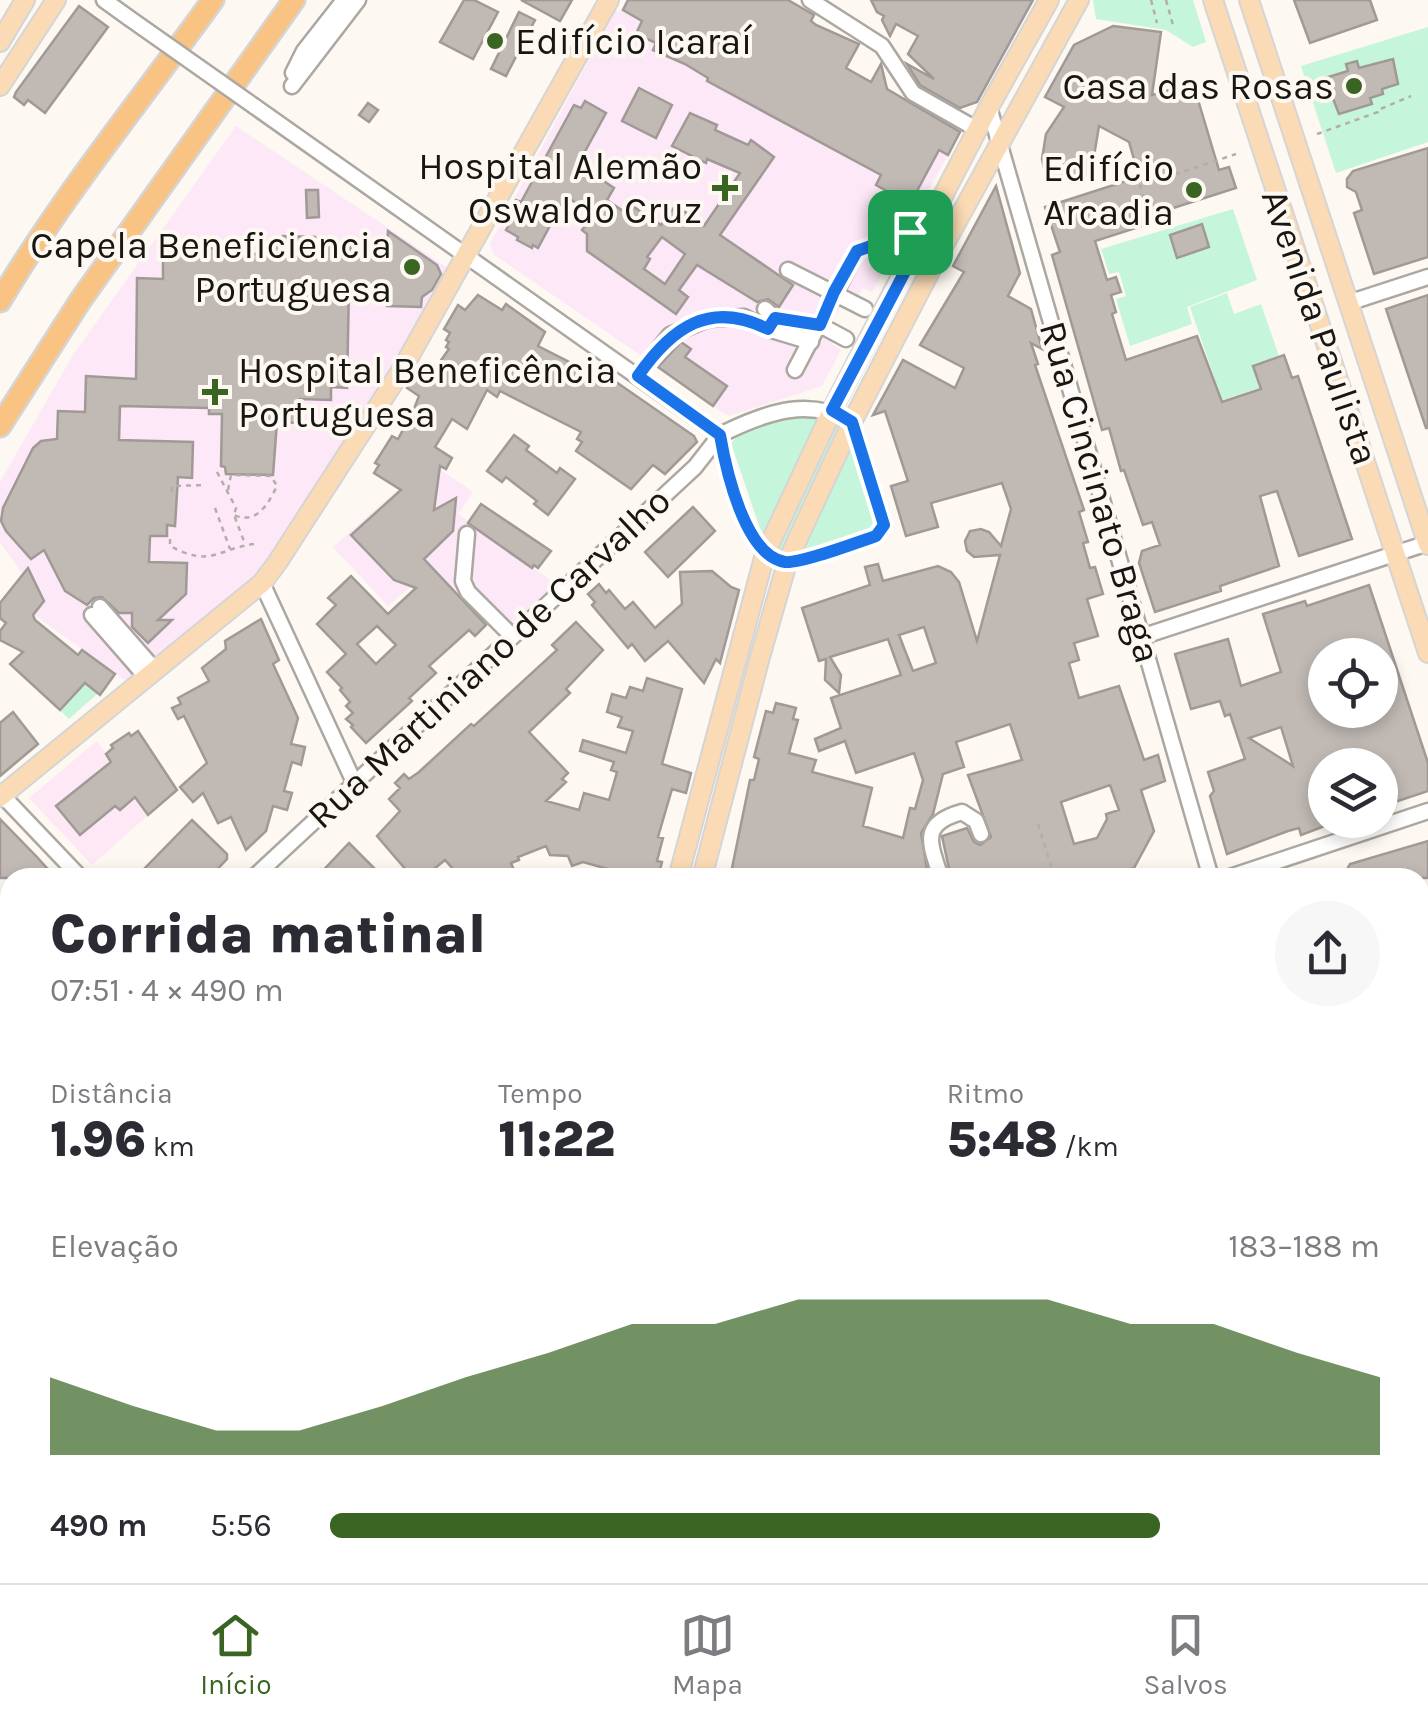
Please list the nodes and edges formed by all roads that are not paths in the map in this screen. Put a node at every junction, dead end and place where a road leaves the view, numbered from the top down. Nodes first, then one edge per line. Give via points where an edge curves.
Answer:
1 (25, 0) edge
2 (56, 0) edge
3 (104, 0) edge
4 (213, 0) edge
5 (294, 0) edge
6 (344, 0) edge
7 (358, 0) edge
8 (609, 0) edge
9 (1049, 0) edge
10 (1079, 0) edge
11 (1213, 0) edge
12 (1249, 0) edge
13 (816, 1) edge
14 (0, 42) edge
15 (0, 86) edge
16 (988, 107) junction
17 (978, 130) junction
18 (998, 144) junction
19 (929, 226) junction
20 (468, 257) junction
21 (788, 270) dead end
22 (1428, 277) edge
23 (834, 292) junction
24 (0, 301) edge
25 (1348, 303) junction
26 (865, 308) dead end
27 (769, 319) junction
28 (820, 325) junction
29 (846, 339) dead end
30 (810, 342) junction
31 (796, 370) dead end
32 (638, 376) junction
33 (832, 410) junction
34 (852, 422) junction
35 (0, 426) edge
36 (720, 435) junction
37 (466, 534) dead end
38 (1428, 544) edge
39 (765, 554) junction
40 (1395, 555) junction
41 (788, 563) junction
42 (262, 583) junction
43 (96, 611) dead end
44 (512, 636) junction
45 (1142, 637) junction
46 (1428, 653) edge
47 (151, 674) junction
48 (354, 782) junction
49 (1, 796) edge
50 (1428, 811) edge
51 (981, 834) dead end
52 (71, 868) edge
53 (264, 868) edge
54 (681, 868) edge
55 (705, 868) edge
56 (938, 868) edge
57 (1208, 868) edge
58 (1257, 868) edge

1 - 14 main road
2 - 15 main road
3 - 20 street, bridge
4 - 24 highway via 82,176
5 - 35 highway via 80,301
6 - 7 street via 304,51 292,86
8 - 20 main road
9 - 16 main road
10 - 18 main road
11 - 40 main road, Avenida Paulista
12 - 25 main road, Avenida Paulista
13 - 17 street via 882,46 913,94
16 - 17 main road
16 - 18 street, Rua Cincinato Braga
17 - 19 main road
18 - 34 main road
18 - 45 street, Rua Cincinato Braga
19 - 23 street via 857,251
19 - 33 main road
20 - 32 street
20 - 42 main road
21 - 23 street
22 - 25 street
23 - 26 street
23 - 28 street
25 - 38 main road, Avenida Paulista
27 - 28 street
27 - 30 street
27 - 32 street via 708,319 681,328
28 - 29 street
28 - 30 street
30 - 31 street
32 - 36 street
33 - 34 street
33 - 36 street via 794,409
33 - 39 main road
34 - 41 main road
34 - 41 street via 882,532
36 - 39 street via 752,539
36 - 44 street, Rua Martiniano de Carvalho via 695,467
37 - 44 street via 463,581
38 - 40 street
39 - 41 street
39 - 54 main road
40 - 45 street
40 - 46 main road, Avenida Paulista
41 - 55 main road
42 - 47 main road
42 - 48 street
43 - 47 street
44 - 48 street, Rua Martiniano de Carvalho
45 - 57 street, Rua Cincinato Braga
47 - 49 main road
48 - 53 street, Rua Martiniano de Carvalho
49 - 52 street
50 - 58 street
51 - 56 street via 962,812 934,826 929,840

